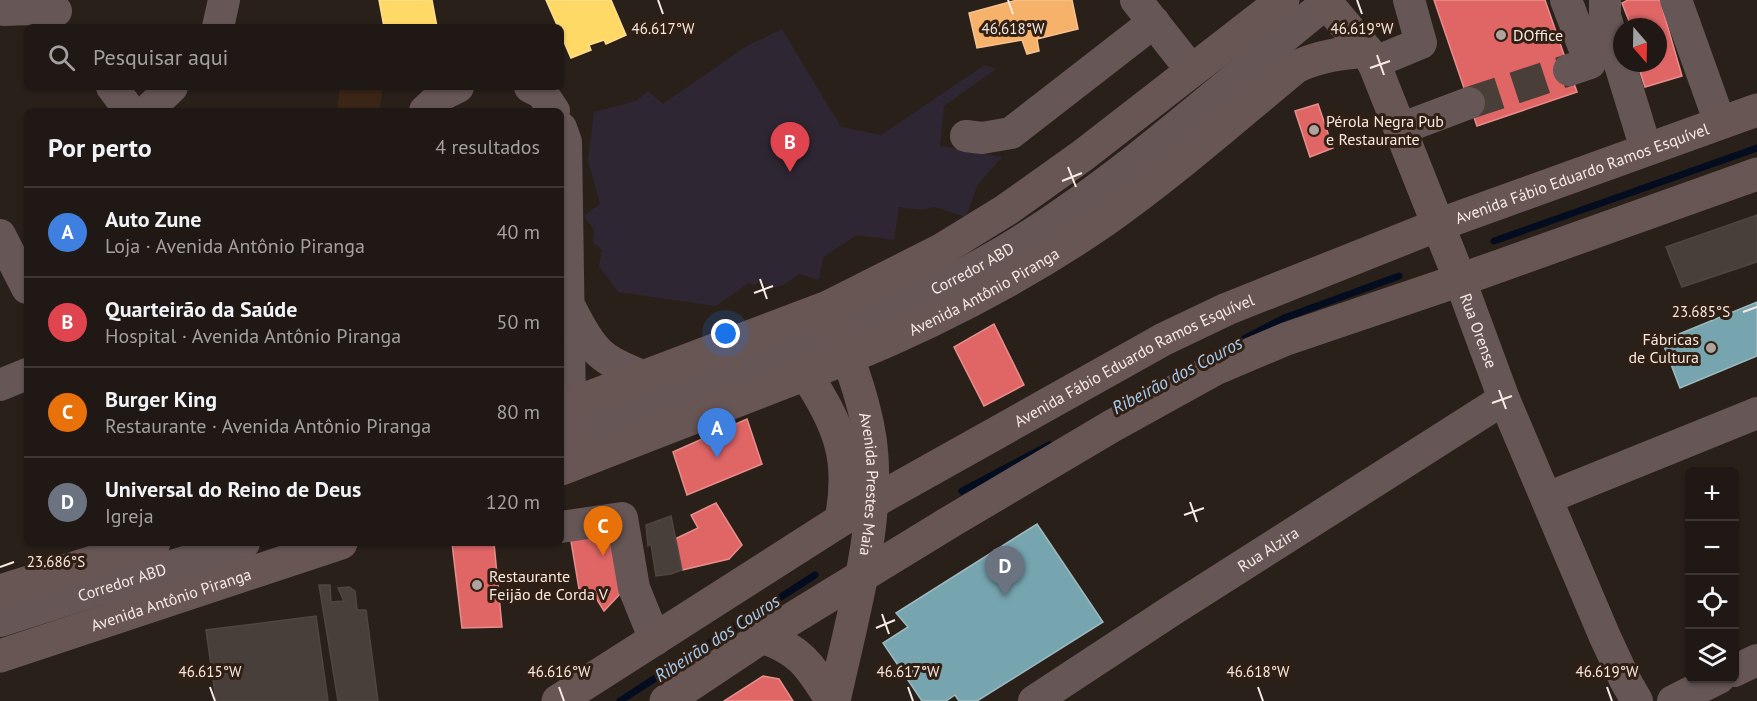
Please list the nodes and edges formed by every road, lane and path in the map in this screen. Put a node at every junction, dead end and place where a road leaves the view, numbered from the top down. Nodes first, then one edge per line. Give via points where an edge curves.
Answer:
1 (224, 0) edge
2 (1283, 0) edge
3 (1409, 0) edge
4 (1566, 0) edge
5 (1605, 0) edge
6 (1676, 0) edge
7 (1327, 1) edge
8 (4, 8) edge
9 (1145, 11) edge
10 (56, 13) edge
11 (219, 24) edge
12 (1370, 57) junction
13 (1569, 70) tunnel mouth
14 (1192, 71) junction
15 (114, 90) edge
16 (169, 90) edge
17 (452, 90) edge
18 (536, 90) edge
19 (1469, 103) tunnel mouth
20 (128, 108) edge
21 (150, 108) edge
22 (428, 108) edge
23 (552, 108) edge
24 (1757, 110) edge
25 (1720, 123) junction
26 (1400, 129) junction
27 (966, 135) dead end
28 (564, 136) edge
29 (1646, 149) junction
30 (1757, 174) edge
31 (1438, 225) junction
32 (0, 234) edge
33 (1460, 280) junction
34 (24, 282) edge
35 (570, 306) junction
36 (838, 332) junction
37 (806, 374) junction
38 (24, 375) edge
39 (645, 377) junction
40 (0, 385) edge
41 (1504, 399) junction
42 (1757, 413) edge
43 (565, 426) edge
44 (564, 468) edge
45 (1547, 498) junction
46 (872, 502) junction
47 (840, 520) junction
48 (564, 527) edge
49 (811, 538) junction
50 (144, 546) edge
51 (235, 546) edge
52 (331, 546) edge
53 (861, 578) junction
54 (0, 591) edge
55 (0, 621) edge
56 (762, 637) junction
57 (655, 640) junction
58 (0, 656) edge
59 (1757, 660) edge
60 (1739, 669) edge
61 (1709, 683) edge
62 (558, 701) edge
63 (666, 701) edge
64 (833, 701) edge
65 (1034, 701) edge
66 (1637, 701) edge
67 (1673, 701) edge

1 - 11 street
2 - 14 main road, Avenida Antônio Piranga
3 - 12 street via 1421,44
4 - 13 street via 1590,63
5 - 29 street via 1605,16
6 - 25 street
7 - 12 main road, Rua Orense
7 - 36 street, Corredor ABD via 1139,156 1026,238 939,287
8 - 10 street
9 - 14 street
9 - 27 street via 1011,133 982,138
12 - 26 main road, Rua Orense
12 - 36 main road, Avenida Antônio Piranga via 1322,57 1296,67 1105,220 969,302 888,341
14 - 36 main road, Avenida Antônio Piranga via 1082,156 941,250
15 - 20 street
16 - 21 street
17 - 22 street
18 - 23 street
19 - 26 street
24 - 25 main road, Avenida Fábio Eduardo Ramos Esquível
25 - 29 main road, Avenida Fábio Eduardo Ramos Esquível
26 - 31 main road, Rua Orense
28 - 35 street
29 - 31 main road, Avenida Fábio Eduardo Ramos Esquível
30 - 33 main road
31 - 33 main road, Rua Orense
31 - 46 main road, Avenida Fábio Eduardo Ramos Esquível via 1227,309 1164,339
32 - 34 street
33 - 41 street, Rua Orense
33 - 53 main road via 1286,339 1215,369
35 - 39 street via 599,354
35 - 43 street
36 - 37 main road, Avenida Antônio Piranga
36 - 39 main road, Avenida Antônio Piranga
36 - 43 street, Corredor ABD
36 - 46 main road, Avenida Prestes Maia via 863,404 870,439
37 - 44 main road, Avenida Antônio Piranga
37 - 47 main road via 842,444 846,493
38 - 40 street
39 - 43 main road, Avenida Antônio Piranga
41 - 45 street, Rua Orense
41 - 65 street, Rua Alzira
42 - 45 street
45 - 66 street, Rua Orense via 1605,637
46 - 47 main road, Avenida Fábio Eduardo Ramos Esquível
46 - 53 main road, Avenida Prestes Maia
47 - 49 main road, Avenida Fábio Eduardo Ramos Esquível
48 - 57 street via 622,518 634,588
49 - 53 main road via 840,551
49 - 57 main road, Avenida Fábio Eduardo Ramos Esquível
50 - 54 main road
51 - 55 street, Corredor ABD
52 - 58 main road, Avenida Antônio Piranga
53 - 56 main road
53 - 64 main road, Avenida Prestes Maia
56 - 63 main road
56 - 64 main road via 791,649 809,666
57 - 62 main road, Avenida Fábio Eduardo Ramos Esquível
59 - 60 street
61 - 67 street

